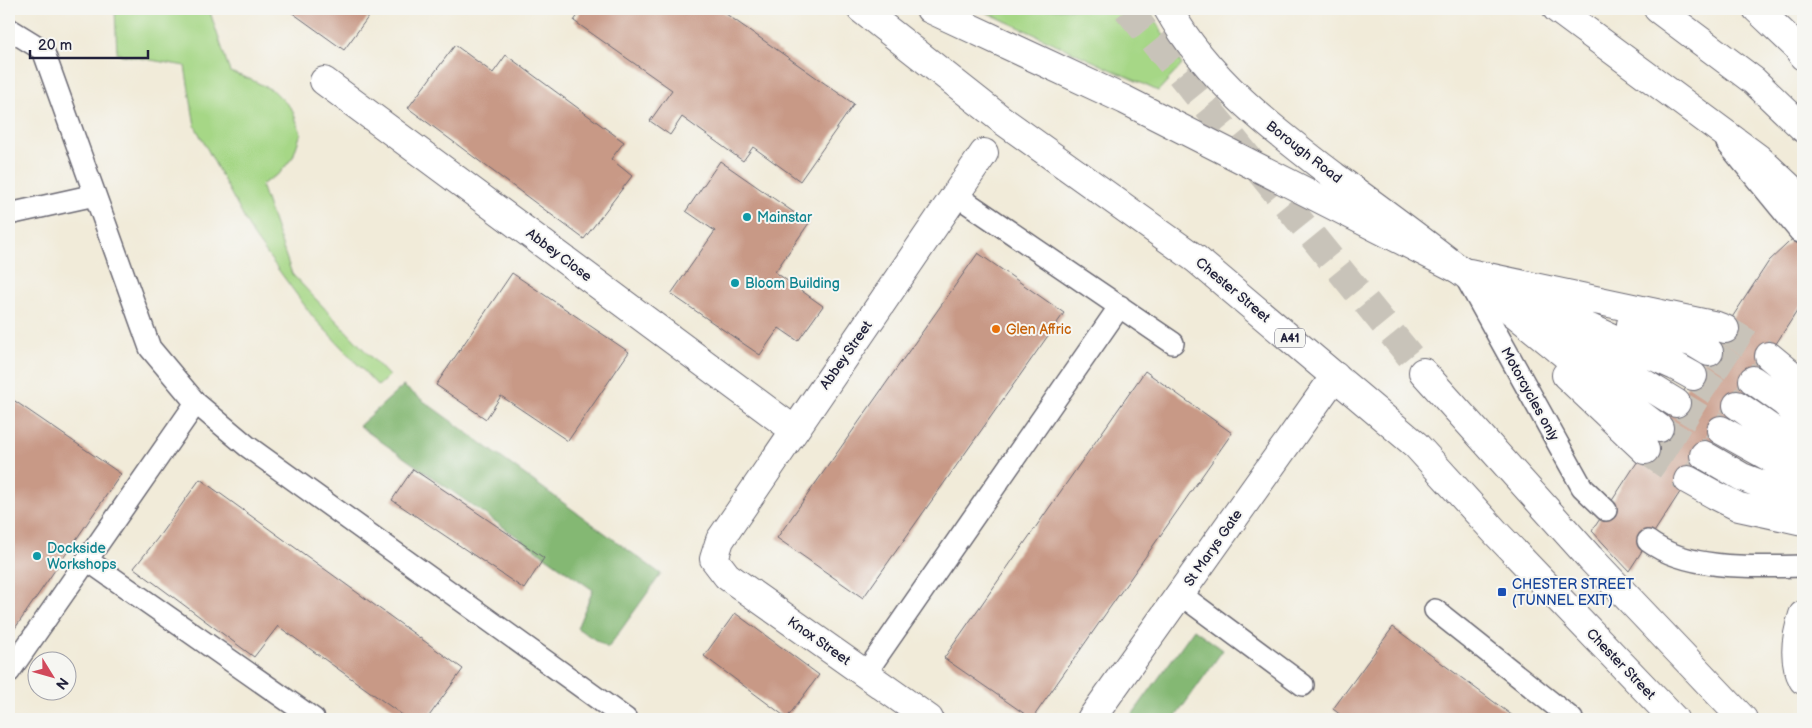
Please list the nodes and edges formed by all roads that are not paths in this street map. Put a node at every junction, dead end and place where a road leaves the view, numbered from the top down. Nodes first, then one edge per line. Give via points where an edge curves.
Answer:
1 (861, 9) edge
2 (930, 9) edge
3 (1557, 9) edge
4 (1658, 9) edge
5 (1757, 9) edge
6 (1172, 17) edge
7 (9, 29) edge
8 (1803, 56) edge
9 (324, 81) dead end
10 (1709, 122) junction
11 (1803, 128) edge
12 (984, 153) dead end
13 (95, 195) junction
14 (956, 195) junction
15 (1803, 200) edge
16 (9, 214) edge
17 (1800, 232) dead end
18 (1462, 271) junction
19 (1120, 306) junction
20 (1725, 329) tunnel mouth
21 (1173, 343) dead end
22 (1709, 352) tunnel mouth
23 (1769, 356) tunnel mouth
24 (1423, 372) tunnel mouth
25 (1335, 376) junction
26 (1693, 376) tunnel mouth
27 (1753, 380) tunnel mouth
28 (1803, 384) edge
29 (1676, 402) tunnel mouth
30 (196, 403) junction
31 (1737, 405) tunnel mouth
32 (1803, 420) edge
33 (1659, 428) tunnel mouth
34 (794, 430) junction
35 (1721, 430) tunnel mouth
36 (1645, 450) tunnel mouth
37 (1803, 451) edge
38 (1704, 455) tunnel mouth
39 (1803, 476) edge
40 (1688, 480) tunnel mouth
41 (1803, 500) edge
42 (1606, 510) dead end
43 (1803, 521) edge
44 (1648, 541) dead end
45 (714, 559) joint
46 (87, 560) junction
47 (1803, 566) edge
48 (1180, 594) junction
49 (1435, 610) dead end
50 (1803, 615) edge
51 (9, 672) edge
52 (865, 674) junction
53 (1803, 680) edge
54 (1303, 685) dead end
55 (314, 719) edge
56 (626, 719) edge
57 (929, 719) edge
58 (1091, 719) edge
59 (1572, 719) edge
60 (1674, 719) edge
61 (1743, 719) edge

1 - 25 main road, Chester Street / A41 via 1002,120 1196,259
2 - 18 main road via 1125,100
3 - 10 main road
4 - 11 main road via 1754,81
5 - 8 main road
6 - 18 main road, Borough Road via 1206,65 1239,99 1279,134
7 - 13 lane via 43,50
9 - 34 main road, Abbey Close
10 - 15 main road via 1758,158
10 - 17 lane
12 - 14 main road, Abbey Street
13 - 16 lane
13 - 30 lane via 150,348
14 - 19 lane
14 - 34 main road, Abbey Street
18 - 20 main road
18 - 22 main road via 1694,343
18 - 26 main road
18 - 29 main road
18 - 33 main road
18 - 36 main road
18 - 42 lane, Motorcycles only via 1582,487
19 - 21 lane
19 - 52 lane
23 - 28 main road
24 - 61 main road via 1590,558
25 - 48 main road, St Marys Gate
25 - 60 main road, Chester Street / A41 via 1416,445
27 - 32 main road
30 - 46 lane
30 - 56 lane via 246,446
31 - 37 main road
34 - 45 main road, Abbey Street via 720,540
35 - 39 main road
38 - 41 main road via 1742,477
40 - 43 main road via 1739,507
44 - 47 lane via 1674,556 1700,562
45 - 52 main road, Knox Street via 727,576
46 - 51 lane
46 - 55 lane
48 - 54 lane
48 - 58 main road, St Marys Gate
49 - 59 lane
50 - 53 main road via 1795,653
52 - 57 main road, Knox Street

